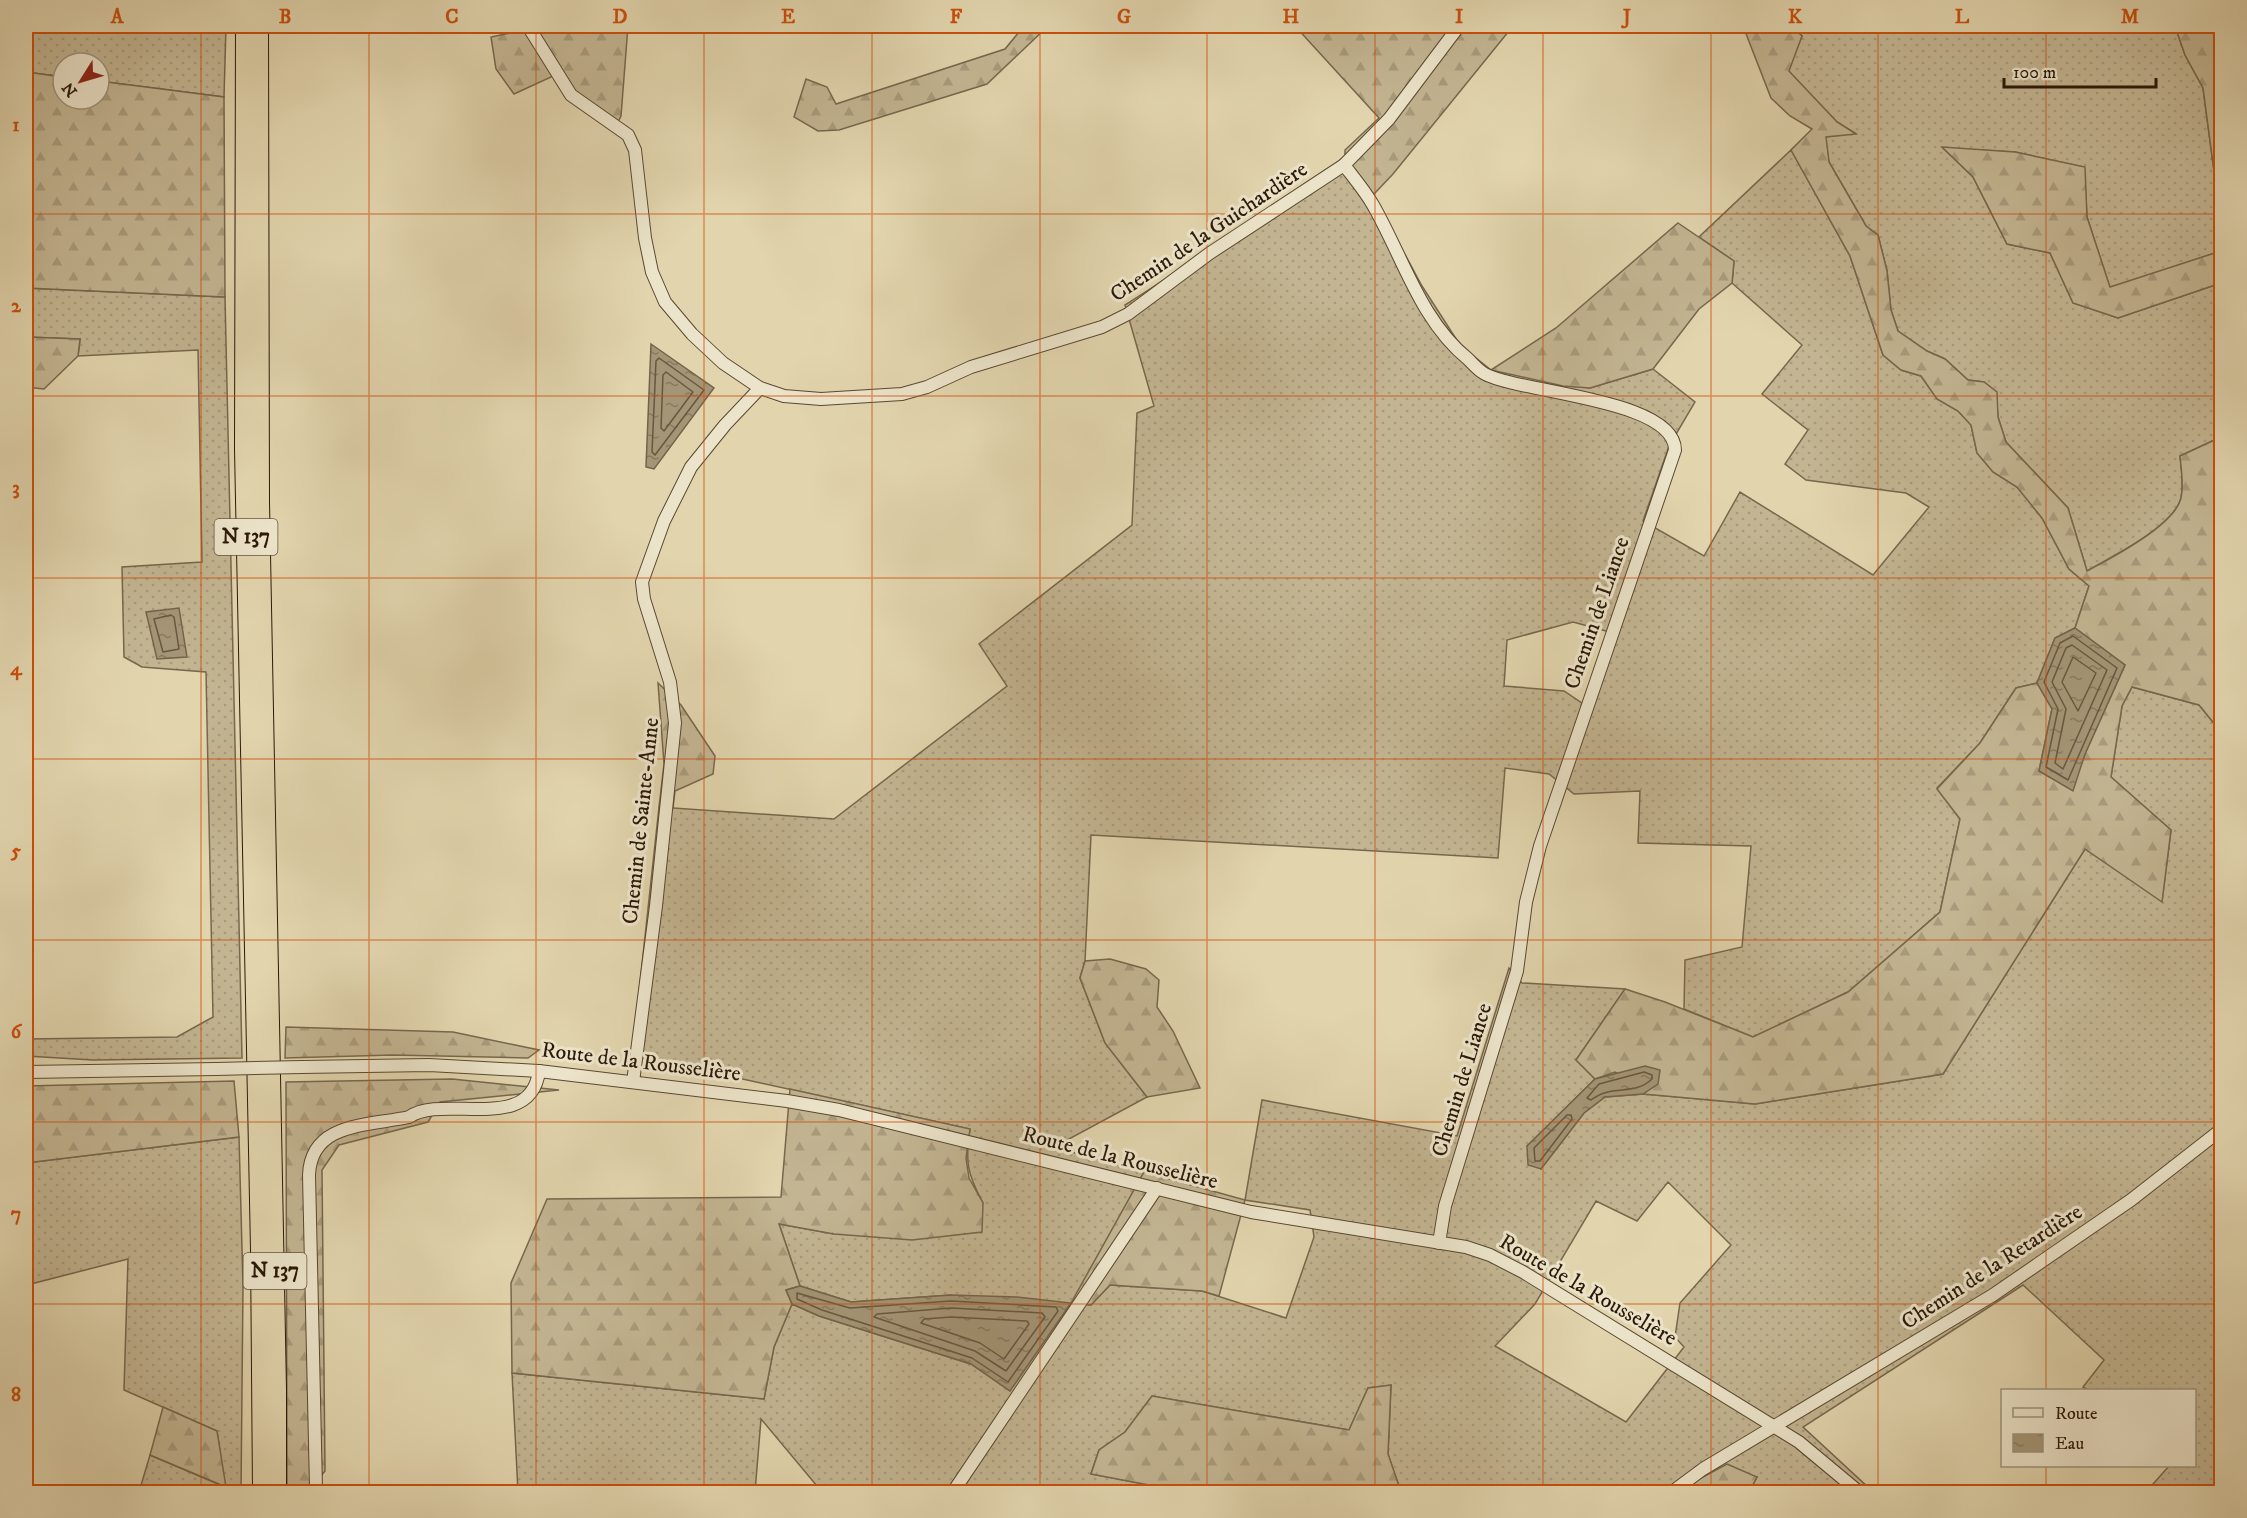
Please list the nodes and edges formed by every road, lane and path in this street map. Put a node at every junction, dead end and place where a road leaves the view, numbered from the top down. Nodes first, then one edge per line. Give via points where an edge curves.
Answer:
1 (245, 26) edge
2 (259, 26) edge
3 (528, 26) edge
4 (1459, 26) edge
5 (1344, 165) junction
6 (760, 388) junction
7 (539, 1071) junction
8 (26, 1072) edge
9 (633, 1082) junction
10 (2222, 1129) edge
11 (1157, 1188) junction
12 (1439, 1243) junction
13 (1776, 1426) junction
14 (262, 1492) edge
15 (277, 1492) edge
16 (320, 1492) edge
17 (954, 1492) edge
18 (1672, 1492) edge
19 (1859, 1492) edge

1 - 14 highway, N 137 via 244,439 261,1250
2 - 15 highway, N 137 via 258,353
3 - 6 street, Chemin de la Guichardière via 571,95 628,135 635,150 652,272 665,302 723,363
4 - 5 street, Chemin de la Guichardière via 1389,119
5 - 6 street, Chemin de la Guichardière via 1210,253 1128,314 1102,327 971,367 902,394 821,399 784,396
5 - 12 street, Chemin de Liance via 1372,204 1430,317 1457,351 1485,374 1650,418 1670,432 1675,450 1540,846 1526,902 1517,971 1445,1206
6 - 9 street, Chemin de Sainte-Anne via 691,467 664,521 642,582 670,682 675,723
7 - 8 street, Route de la Rousselière, bridge via 429,1065
7 - 9 street, Route de la Rousselière
7 - 16 street via 529,1097 519,1103 478,1110 418,1111 409,1117 341,1131 323,1138 314,1150 309,1175 316,1488
9 - 11 street, Route de la Rousselière via 839,1110
10 - 13 street, Chemin de la Retardière via 2131,1200 1993,1295
11 - 12 street, Route de la Rousselière via 1251,1212
11 - 17 street
12 - 13 street, Route de la Rousselière via 1482,1252 1509,1264
13 - 18 street, Chemin de la Retardière
13 - 19 street, Route de la Rousselière via 1819,1456

